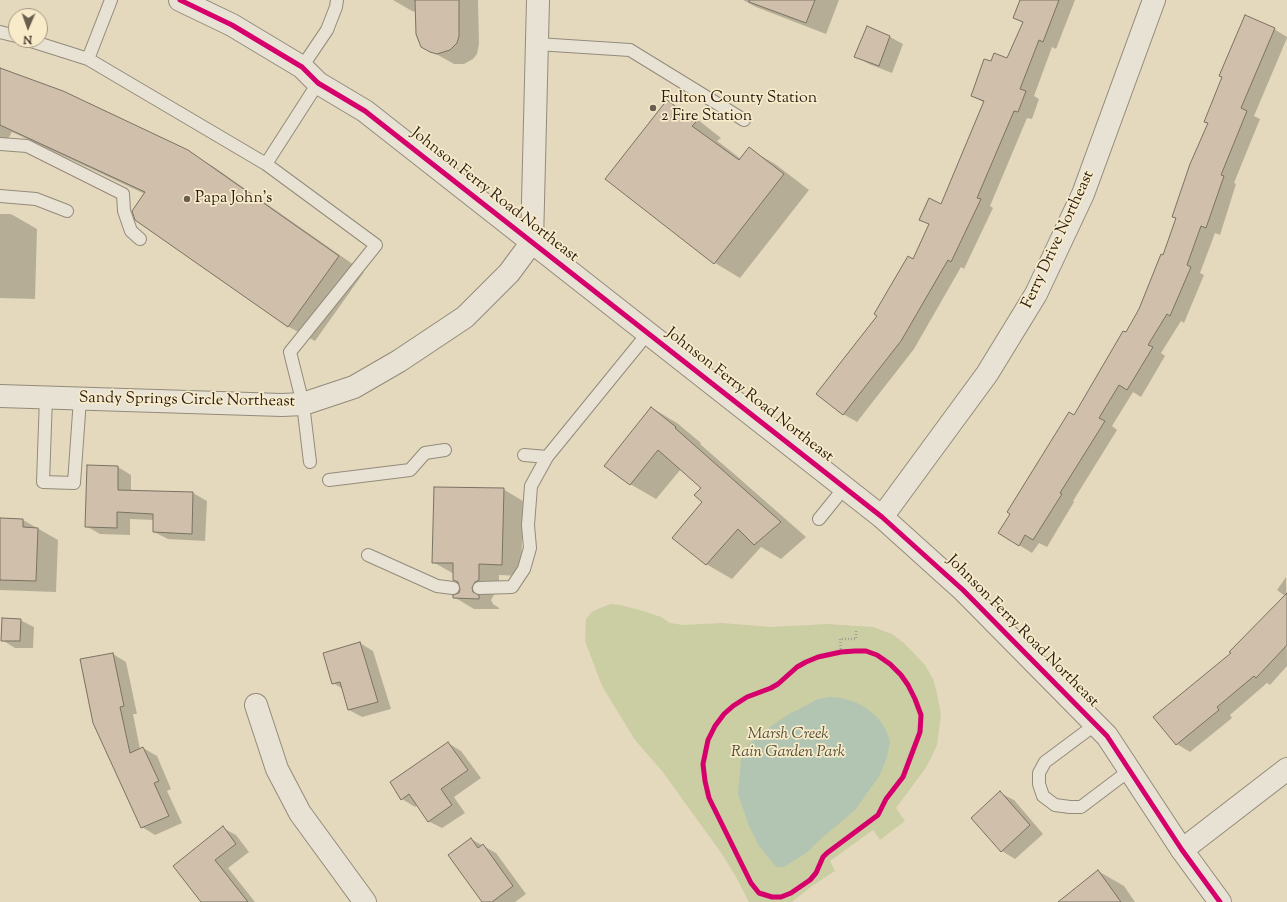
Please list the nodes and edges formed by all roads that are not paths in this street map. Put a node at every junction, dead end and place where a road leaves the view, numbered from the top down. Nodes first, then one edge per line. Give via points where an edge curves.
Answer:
1 (112, 0) edge
2 (180, 0) edge
3 (337, 0) edge
4 (538, 0) edge
5 (1154, 0) edge
6 (537, 44) junction
7 (48, 46) edge
8 (88, 59) junction
9 (302, 67) junction
10 (318, 83) junction
11 (744, 120) dead end
12 (0, 144) edge
13 (266, 164) junction
14 (0, 196) edge
15 (67, 211) dead end
16 (140, 239) dead end
17 (532, 242) junction
18 (648, 333) junction
19 (0, 396) edge
20 (46, 398) junction
21 (80, 399) junction
22 (303, 404) junction
23 (445, 450) dead end
24 (524, 455) dead end
25 (547, 457) junction
26 (310, 462) dead end
27 (329, 480) dead end
28 (844, 488) junction
29 (882, 517) junction
30 (819, 519) dead end
31 (368, 555) dead end
32 (453, 588) dead end
33 (479, 588) dead end
34 (256, 705) dead end
35 (1096, 724) junction
36 (1130, 770) junction
37 (1287, 770) edge
38 (1182, 850) junction
39 (365, 902) edge
40 (1220, 902) edge

1 - 8 lane
2 - 9 street, Johnson Ferry Road Northeast via 232,25
3 - 9 lane via 327,30
4 - 6 street
5 - 29 street, Ferry Drive Northeast via 1083,194 1036,294 987,374
6 - 11 lane via 630,50
6 - 17 street
7 - 8 lane
8 - 13 lane
9 - 10 street, Johnson Ferry Road Northeast
10 - 13 lane
10 - 17 street, Johnson Ferry Road Northeast via 365,111
12 - 16 lane via 26,146 123,194 124,211 131,231
13 - 22 lane via 376,245 290,352
14 - 15 lane via 36,199
17 - 18 street, Johnson Ferry Road Northeast
17 - 22 street, Sandy Springs Circle Northeast via 509,273 465,317 399,361 354,387
18 - 25 lane
18 - 28 street, Johnson Ferry Road Northeast
19 - 20 street, Sandy Springs Circle Northeast
20 - 21 street, Sandy Springs Circle Northeast
20 - 21 lane via 43,482 74,483
21 - 22 street, Sandy Springs Circle Northeast
22 - 26 lane
23 - 27 lane via 425,453 410,470
24 - 25 lane
25 - 33 lane via 531,486 528,525 530,548 524,569 512,587
28 - 29 street, Johnson Ferry Road Northeast
28 - 30 lane
29 - 35 street, Johnson Ferry Road Northeast via 963,590
31 - 32 lane via 437,586
34 - 39 street via 276,769 300,813
35 - 36 street, Johnson Ferry Road Northeast
35 - 36 lane via 1045,762 1039,773 1043,796 1055,804 1081,807
36 - 38 street, Johnson Ferry Road Northeast
37 - 38 street
38 - 40 street, Johnson Ferry Road Northeast

